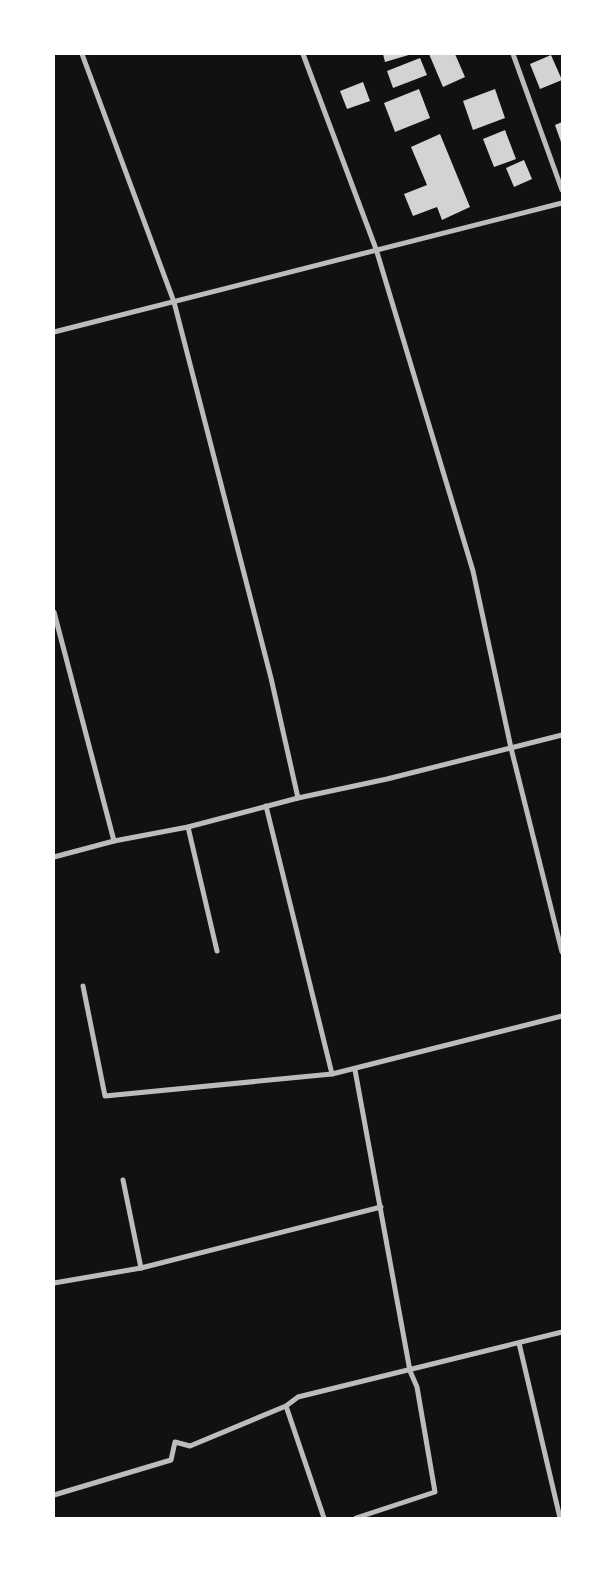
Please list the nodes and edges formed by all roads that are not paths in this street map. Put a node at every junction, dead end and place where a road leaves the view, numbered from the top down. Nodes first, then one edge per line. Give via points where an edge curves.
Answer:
1 (82, 54) edge
2 (303, 54) edge
3 (513, 54) edge
4 (562, 190) edge
5 (562, 203) edge
6 (376, 249) junction
7 (174, 302) junction
8 (54, 332) edge
9 (54, 612) edge
10 (562, 735) edge
11 (511, 748) junction
12 (298, 798) junction
13 (266, 806) junction
14 (188, 827) junction
15 (114, 841) junction
16 (54, 857) edge
17 (562, 922) edge
18 (556, 924) junction
19 (216, 951) dead end
20 (562, 952) edge
21 (83, 986) dead end
22 (562, 1016) edge
23 (355, 1070) junction
24 (332, 1074) junction
25 (123, 1180) dead end
26 (381, 1207) junction
27 (140, 1268) junction
28 (54, 1283) edge
29 (562, 1332) edge
30 (519, 1343) junction
31 (410, 1370) junction
32 (286, 1406) junction
33 (54, 1495) edge
34 (324, 1518) edge
35 (356, 1518) edge
36 (560, 1518) edge

1 - 7 street
2 - 6 street
3 - 4 street
5 - 6 street
6 - 7 street
6 - 11 street via 473,571
7 - 8 street
7 - 12 street via 271,678
9 - 15 street
10 - 11 street
11 - 12 street
11 - 18 street
12 - 13 street
13 - 14 street
13 - 24 street
14 - 15 street
14 - 19 street
15 - 16 street
17 - 18 street
18 - 20 street
21 - 24 street via 105,1096
22 - 23 street
23 - 24 street
23 - 26 street
25 - 27 street
26 - 27 street
26 - 31 street
27 - 28 street
29 - 30 street
30 - 31 street
30 - 36 street
31 - 32 street via 298,1396
31 - 35 street via 417,1387 435,1492
32 - 33 street via 190,1446 175,1442 171,1460
32 - 34 street

